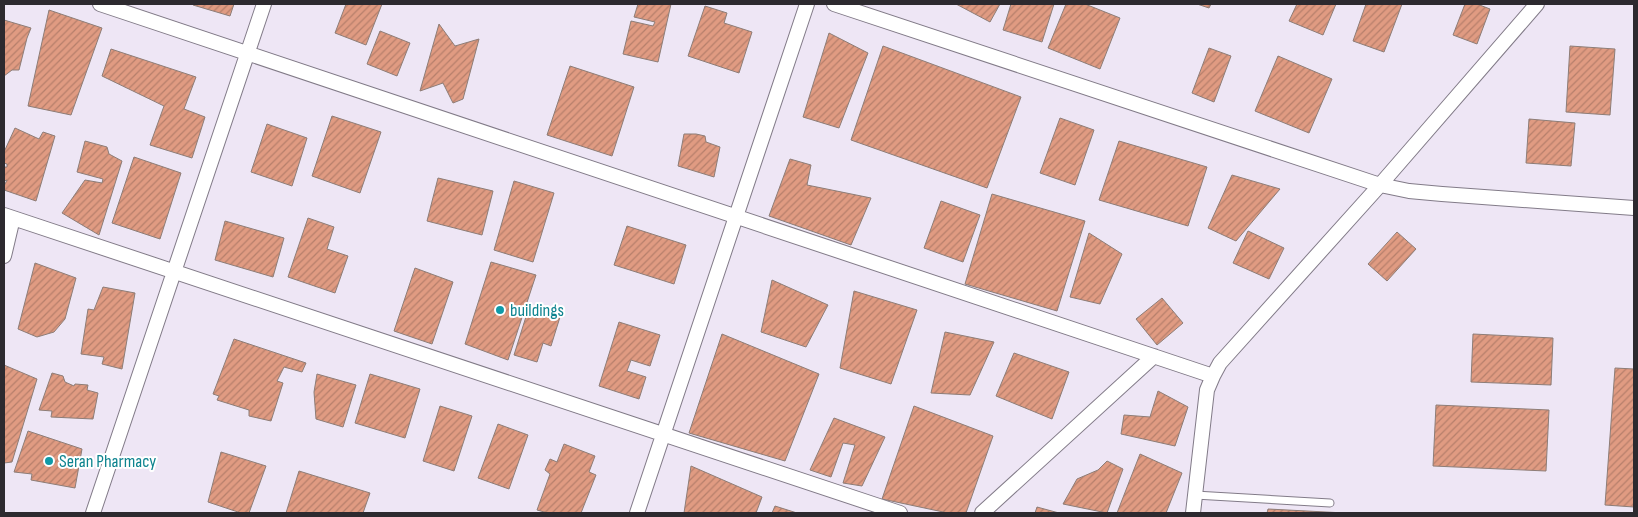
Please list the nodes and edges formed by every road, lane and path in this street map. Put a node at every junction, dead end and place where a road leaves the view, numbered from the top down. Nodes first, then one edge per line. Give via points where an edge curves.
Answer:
1 (100, 4) edge
2 (264, 4) edge
3 (807, 4) edge
4 (834, 4) edge
5 (1537, 4) edge
6 (248, 53) junction
7 (1380, 185) junction
8 (1634, 208) edge
9 (8, 216) edge
10 (736, 216) junction
11 (4, 256) edge
12 (174, 272) junction
13 (1154, 356) junction
14 (1213, 376) junction
15 (663, 434) junction
16 (1195, 495) junction
17 (1330, 503) dead end
18 (883, 510) edge
19 (93, 513) edge
20 (637, 513) edge
21 (900, 513) edge
22 (982, 513) edge
23 (1193, 513) edge

1 - 6 street
2 - 6 street
3 - 10 street
4 - 7 street
5 - 7 street
6 - 10 street
6 - 12 street
7 - 8 street via 1442,194
7 - 14 street via 1229,352
9 - 11 street
9 - 12 street
10 - 13 street
10 - 15 street
12 - 15 street
12 - 19 street
13 - 14 street
13 - 22 street
14 - 16 street via 1204,407
15 - 18 street
15 - 20 street
16 - 17 lane
16 - 23 street
18 - 21 street

